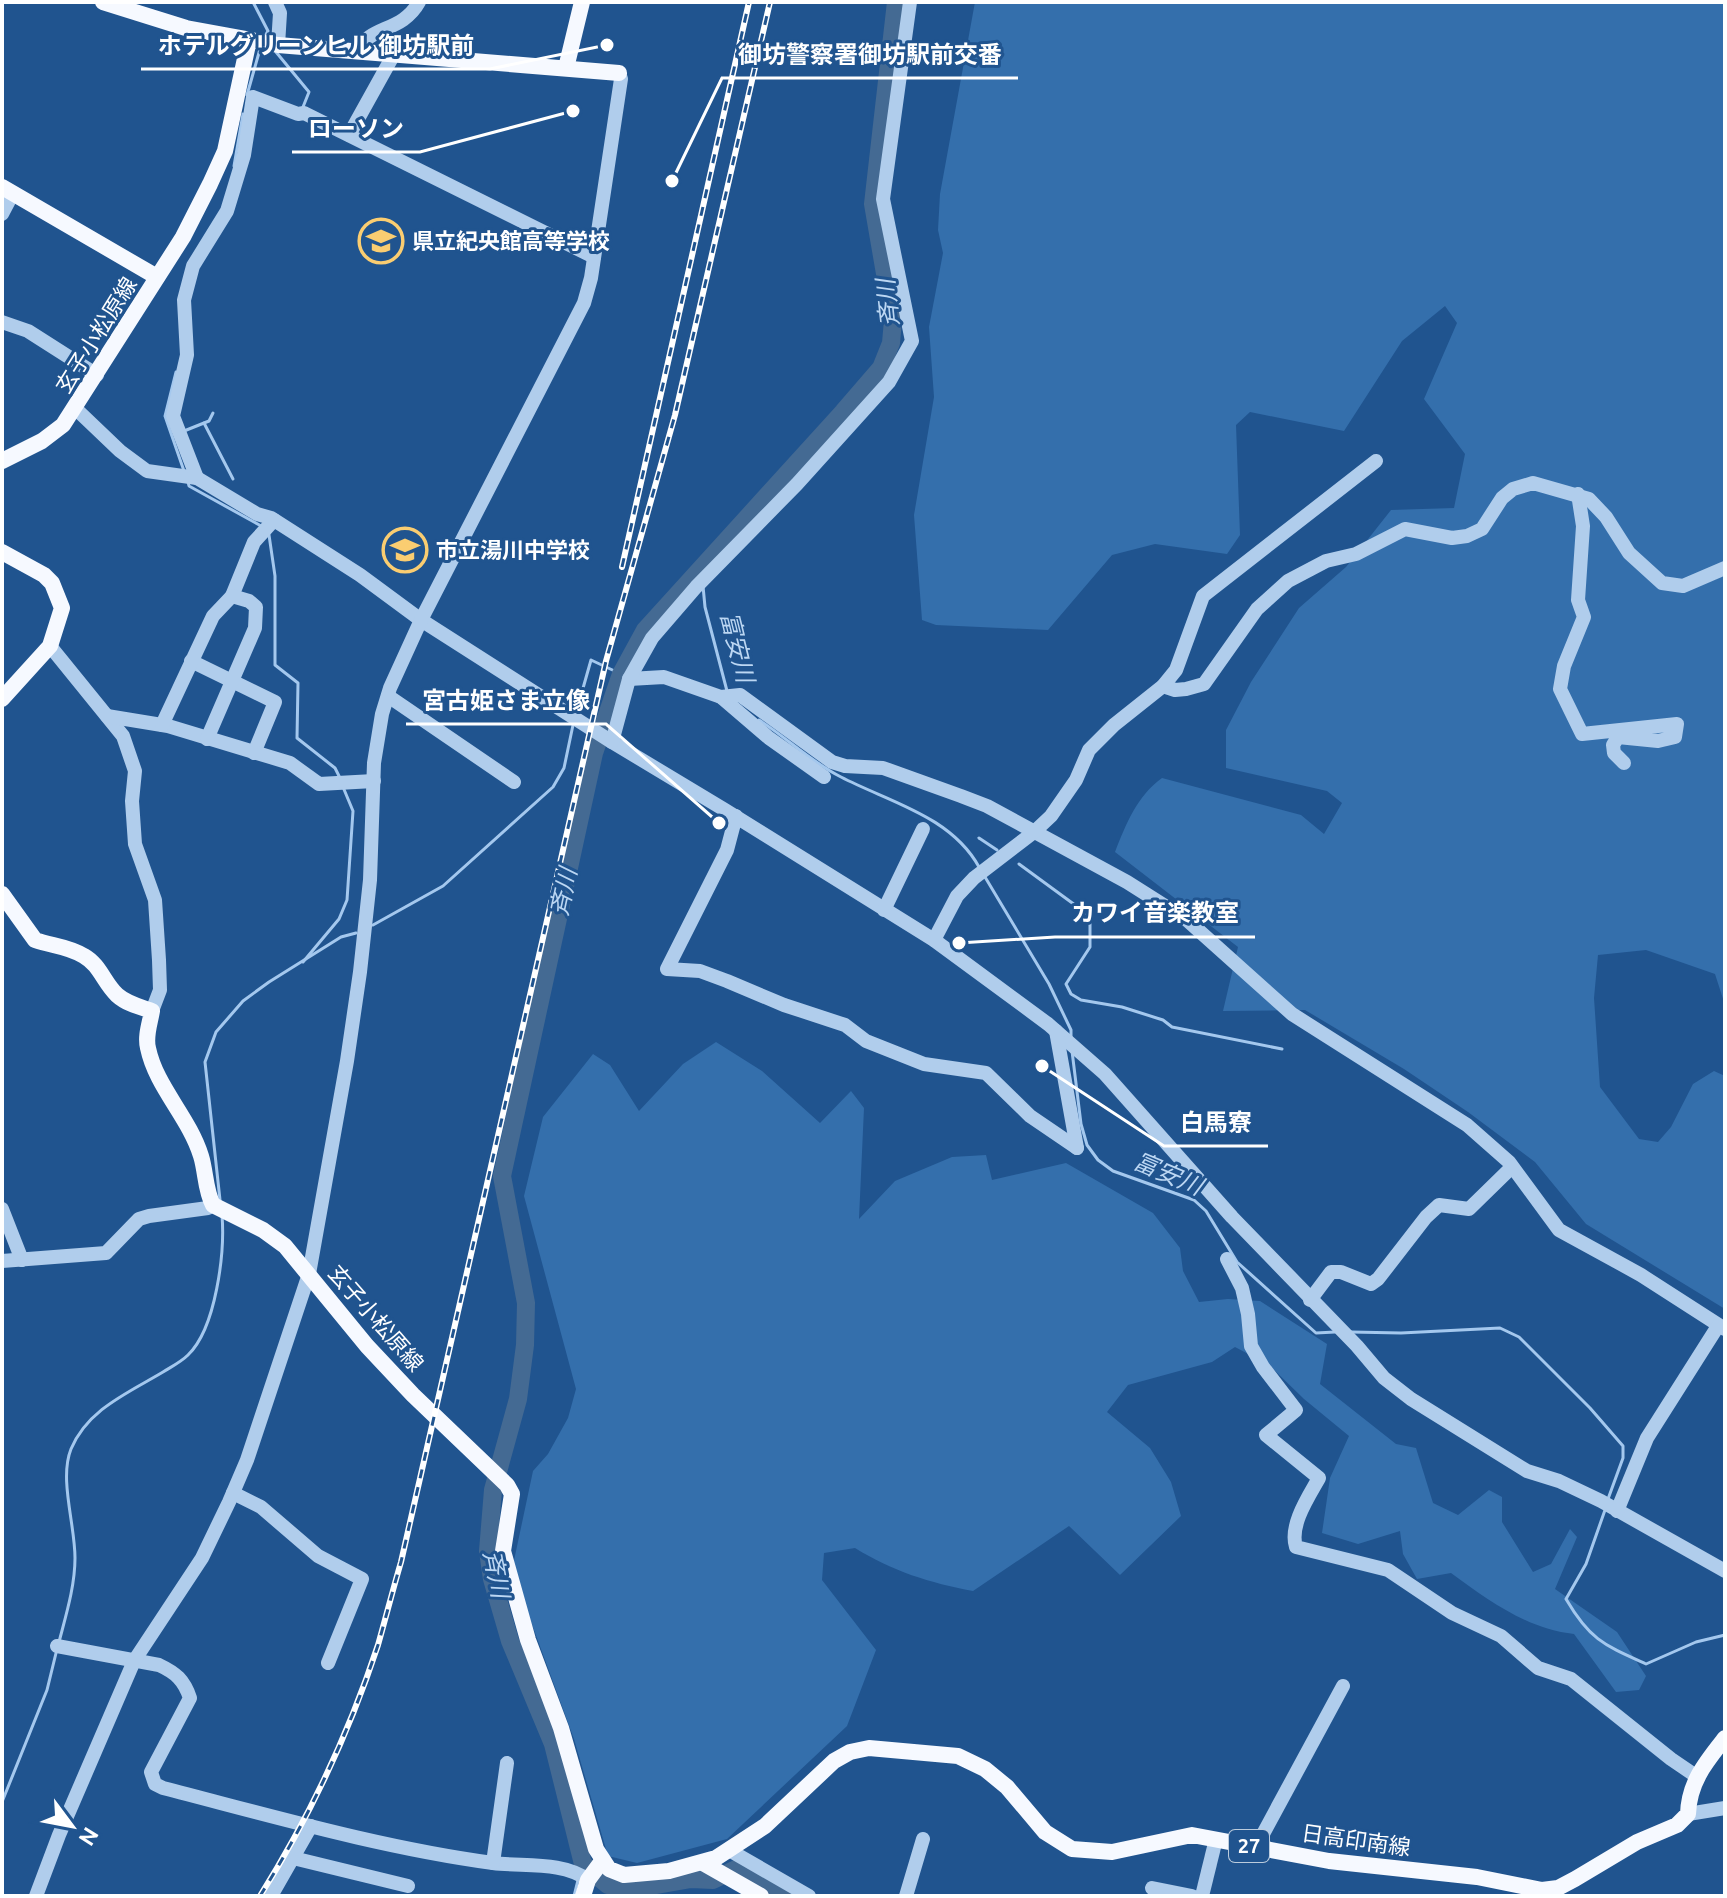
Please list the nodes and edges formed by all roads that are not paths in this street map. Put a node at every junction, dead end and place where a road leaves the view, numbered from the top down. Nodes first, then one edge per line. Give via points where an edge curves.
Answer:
1 (103, 2) edge
2 (275, 2) edge
3 (419, 2) edge
4 (582, 2) edge
5 (910, 2) edge
6 (249, 40) junction
7 (278, 45) junction
8 (358, 51) junction
9 (394, 54) junction
10 (566, 68) junction
11 (619, 73) joint
12 (349, 135) junction
13 (7, 190) edge
14 (208, 190) junction
15 (230, 200) junction
16 (2, 214) edge
17 (594, 257) junction
18 (157, 277) junction
19 (2, 322) edge
20 (97, 375) junction
21 (76, 409) junction
22 (2, 461) edge
23 (1376, 461) dead end
24 (197, 478) junction
25 (1578, 494) junction
26 (274, 520) junction
27 (2, 552) edge
28 (1725, 568) edge
29 (232, 596) junction
30 (421, 620) junction
31 (50, 646) junction
32 (191, 661) junction
33 (629, 679) junction
34 (232, 681) junction
35 (1163, 686) junction
36 (388, 696) junction
37 (721, 697) junction
38 (2, 699) edge
39 (107, 716) junction
40 (162, 725) junction
41 (207, 739) junction
42 (612, 742) junction
43 (254, 753) junction
44 (1624, 763) dead end
45 (824, 777) dead end
46 (374, 781) junction
47 (514, 782) dead end
48 (736, 816) junction
49 (923, 829) dead end
50 (1034, 832) junction
51 (2, 894) edge
52 (884, 910) junction
53 (934, 940) junction
54 (152, 1011) junction
55 (1054, 1029) junction
56 (1512, 1167) junction
57 (213, 1205) junction
58 (2, 1209) edge
59 (1227, 1259) dead end
60 (22, 1260) junction
61 (2, 1261) edge
62 (309, 1274) junction
63 (1310, 1300) junction
64 (1722, 1327) edge
65 (233, 1493) junction
66 (1616, 1511) junction
67 (1725, 1571) edge
68 (57, 1646) dead end
69 (134, 1661) junction
70 (328, 1663) dead end
71 (1343, 1686) dead end
72 (1725, 1738) edge
73 (507, 1763) dead end
74 (1696, 1776) junction
75 (1725, 1808) edge
76 (1688, 1814) junction
77 (311, 1826) junction
78 (923, 1839) dead end
79 (1216, 1839) junction
80 (1256, 1847) junction
81 (729, 1850) junction
82 (293, 1858) junction
83 (600, 1862) junction
84 (493, 1863) junction
85 (710, 1867) junction
86 (408, 1886) dead end
87 (585, 1888) edge
88 (1152, 1888) dead end
89 (36, 1896) edge
90 (271, 1896) edge
91 (761, 1896) edge
92 (809, 1896) edge
93 (906, 1896) edge
94 (1192, 1896) edge
95 (1202, 1896) edge

1 - 6 main road via 186,28
2 - 7 street via 280,13
3 - 8 street via 402,22 370,36
4 - 10 main road
5 - 33 street via 883,199 912,341 889,382 696,587 652,638
6 - 7 main road
6 - 14 main road via 225,151
7 - 8 main road
8 - 9 main road
9 - 10 main road
9 - 12 street
10 - 11 main road
11 - 17 street
12 - 15 street via 253,97
12 - 17 street
13 - 16 street
13 - 18 main road, 玄子小松原線
14 - 15 street
14 - 18 main road
15 - 24 street via 193,266 184,300 187,355 173,416
17 - 30 street via 571,333
18 - 20 main road, 玄子小松原線
19 - 20 street via 28,331
20 - 21 main road, 玄子小松原線
21 - 22 main road, 玄子小松原線 via 42,441
21 - 24 street via 147,471
23 - 35 street via 1203,596 1176,670
24 - 26 street
25 - 28 street via 1606,517 1629,553 1662,583 1683,586
25 - 35 street via 1533,483 1513,489 1482,529 1467,536 1405,529 1356,554 1326,561 1288,581 1257,609 1204,684 1186,689
25 - 44 street via 1583,526 1578,600 1584,617 1560,689 1582,734 1677,724 1675,737 1658,741 1618,737 1614,753
26 - 29 street via 254,542
26 - 30 street
27 - 31 main road via 44,575 59,597 62,608
29 - 32 street via 213,616
29 - 34 street via 256,607 255,628
30 - 36 street
30 - 42 street
31 - 38 main road
31 - 39 street
32 - 34 street
32 - 40 street
33 - 37 street via 664,677
33 - 42 street
34 - 41 street
34 - 43 street via 275,702
35 - 50 street via 1089,750 1076,780
36 - 46 street
36 - 47 street
37 - 45 street
37 - 50 street via 740,695 832,762 903,774 987,806
39 - 40 street
39 - 54 street via 123,736 135,771 135,844 155,900 160,990
40 - 41 street
41 - 43 street
42 - 48 street
43 - 46 street via 290,763 319,784
46 - 62 street via 360,972
48 - 52 street
48 - 55 street via 727,850 667,969 700,971 845,1025 866,1041 924,1064 986,1073 1030,1116 1077,1148
49 - 52 street
50 - 53 street via 957,896
50 - 56 street via 1187,920 1292,1014 1467,1125
51 - 54 main road via 35,940 85,956 116,994
52 - 53 street
53 - 55 street
54 - 57 main road via 148,1048 193,1136
55 - 63 street via 1105,1074
56 - 63 street via 1469,1209 1439,1205 1371,1284 1331,1272
56 - 64 street via 1559,1230
57 - 60 street via 139,1219 106,1253
57 - 62 main road, 玄子小松原線 via 263,1230
58 - 60 street
59 - 74 street via 1242,1288 1251,1346 1296,1410 1266,1435 1319,1478 1305,1503 1296,1547 1388,1570 1452,1613 1501,1636 1538,1668 1571,1679
60 - 61 street
62 - 65 street
62 - 83 main road, 玄子小松原線 via 376,1356 505,1481 512,1494 503,1551
63 - 66 street via 1411,1399 1527,1471
64 - 66 street via 1647,1438
65 - 69 street via 202,1558
65 - 70 street via 261,1507 318,1556 362,1579
66 - 67 street
68 - 69 street
69 - 77 street via 174,1671 190,1698 156,1759 151,1772 155,1784
69 - 89 street
71 - 80 street
72 - 74 main road
73 - 84 street
74 - 76 main road
75 - 76 street
76 - 80 main road, 日高印南線 / 27 via 1677,1825 1558,1888 1542,1890
77 - 82 street
77 - 84 street
78 - 93 street
79 - 80 main road, 日高印南線 / 27
79 - 81 main road, 日高印南線 / 27 via 1192,1835 1112,1852 1072,1849 1045,1832 1007,1787 971,1762 935,1752 869,1748 834,1761 765,1826
79 - 95 street
81 - 85 main road, 日高印南線 / 27
81 - 92 street
82 - 86 street
82 - 90 street
83 - 85 main road, 日高印南線 / 27 via 624,1875
83 - 87 main road
84 - 87 street via 574,1872
85 - 91 main road
88 - 94 street

